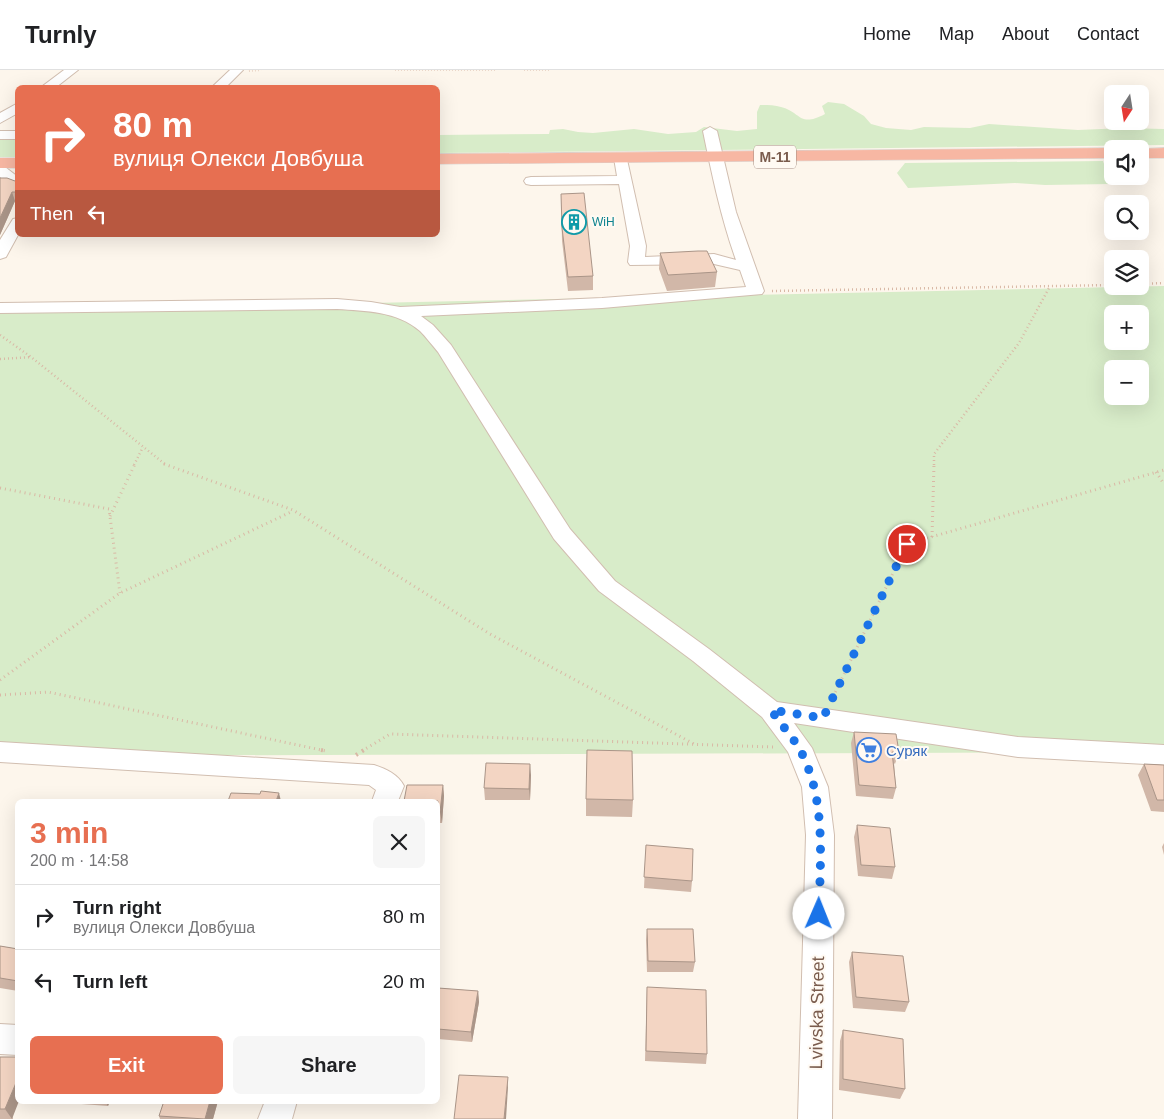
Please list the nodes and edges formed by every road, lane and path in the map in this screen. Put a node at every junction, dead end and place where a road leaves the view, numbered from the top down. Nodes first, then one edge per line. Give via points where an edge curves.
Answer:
1 (72, 70) edge
2 (237, 70) edge
3 (395, 70) edge
4 (435, 70) edge
5 (497, 70) edge
6 (524, 70) edge
7 (550, 70) edge
8 (50, 85) edge
9 (220, 85) edge
10 (15, 109) edge
11 (0, 119) edge
12 (710, 131) dead end
13 (0, 135) edge
14 (15, 135) edge
15 (1104, 153) edge
16 (1149, 153) edge
17 (1162, 154) edge
18 (621, 158) junction
19 (715, 158) junction
20 (440, 160) edge
21 (0, 163) edge
22 (15, 163) edge
23 (0, 170) edge
24 (625, 180) junction
25 (531, 181) dead end
26 (15, 182) edge
27 (15, 227) edge
28 (0, 254) edge
29 (746, 267) junction
30 (1164, 283) edge
31 (1149, 284) edge
32 (1104, 285) edge
33 (1050, 287) junction
34 (756, 291) junction
35 (0, 308) edge
36 (402, 312) junction
37 (0, 335) edge
38 (31, 357) junction
39 (0, 360) edge
40 (143, 447) junction
41 (1164, 470) edge
42 (1156, 472) junction
43 (1164, 484) edge
44 (0, 488) edge
45 (293, 510) junction
46 (110, 517) junction
47 (932, 537) junction
48 (120, 592) junction
49 (0, 680) edge
50 (0, 694) edge
51 (771, 710) junction
52 (823, 718) junction
53 (694, 744) junction
54 (799, 748) junction
55 (0, 752) edge
56 (1164, 755) edge
57 (332, 763) junction
58 (386, 799) edge
59 (0, 1039) edge
60 (15, 1040) edge
61 (280, 1104) edge
62 (275, 1119) edge
63 (815, 1119) edge

1 - 8 street
2 - 9 street
3 - 4 path
4 - 5 path
6 - 7 path
10 - 11 street
12 - 19 street
13 - 14 street
15 - 19 highway, М-11
16 - 17 highway
18 - 19 highway, М-11
18 - 20 highway, М-11
18 - 24 street
19 - 29 street
21 - 22 highway
23 - 26 street
24 - 25 street
24 - 29 street via 638,246 636,262 714,259
27 - 28 street
29 - 34 street
30 - 31 path
32 - 33 path
33 - 34 path
33 - 47 path via 1019,343 934,454
34 - 36 street via 602,303
35 - 36 street via 337,304
36 - 51 street via 424,326 445,350 562,534 608,586
37 - 38 path
38 - 39 path
38 - 40 path
40 - 45 path via 166,465
40 - 46 path
41 - 42 path
42 - 43 path
42 - 47 path
44 - 46 path via 109,509
45 - 48 path
45 - 53 path via 490,634
46 - 48 path
47 - 52 path via 907,544
48 - 49 path
50 - 57 path via 48,692
51 - 52 street
51 - 54 street, Lvivska Street
52 - 56 street via 1018,747
53 - 54 path
53 - 57 path via 390,734
54 - 63 street, Lvivska Street via 815,787 820,835
55 - 57 street
57 - 58 street via 374,775 391,786
59 - 60 street
61 - 62 street

